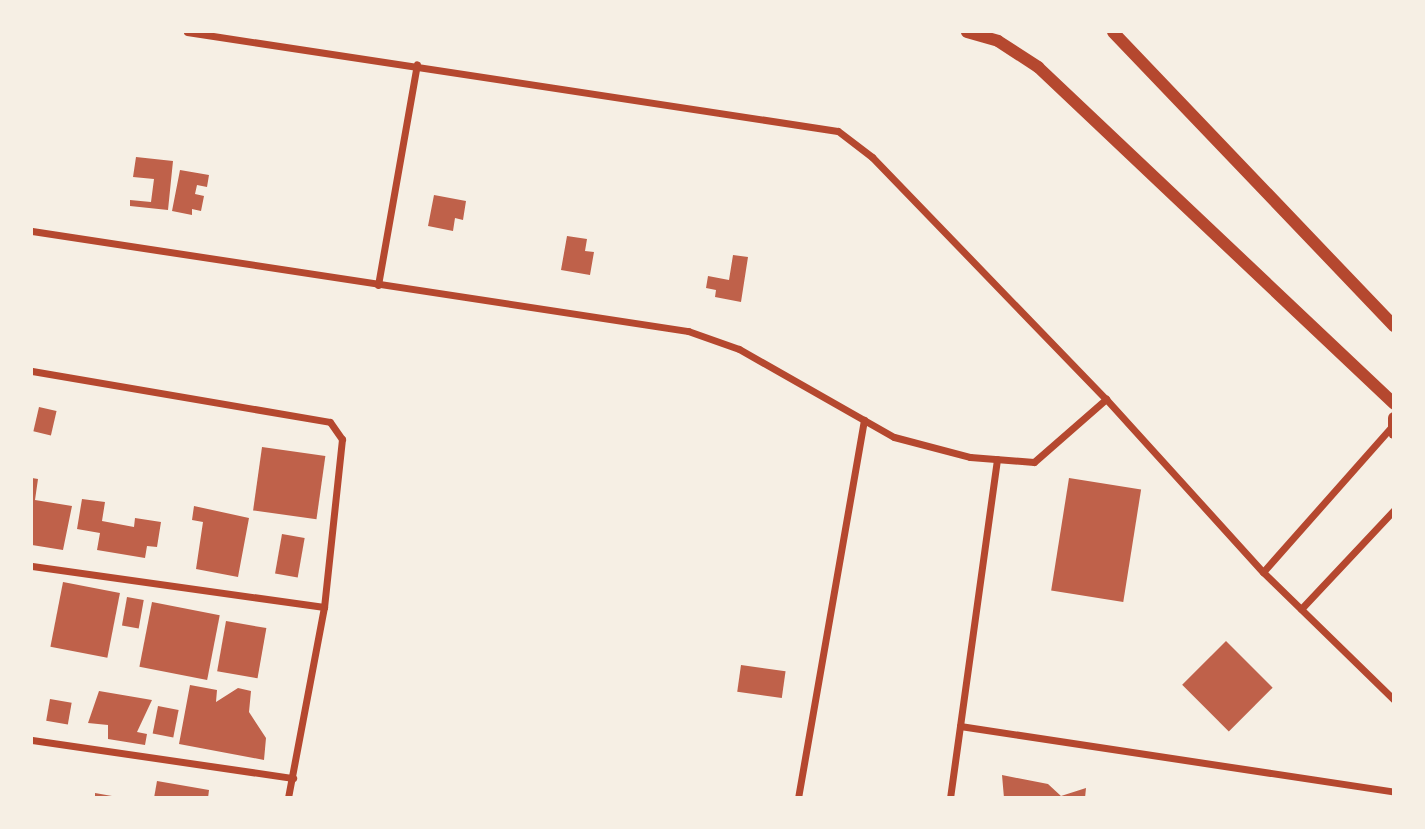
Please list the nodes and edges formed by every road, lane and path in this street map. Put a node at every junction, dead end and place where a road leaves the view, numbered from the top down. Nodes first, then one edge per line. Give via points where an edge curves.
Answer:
1 (187, 32) edge
2 (967, 32) edge
3 (1113, 32) edge
4 (417, 64) junction
5 (32, 231) edge
6 (378, 285) junction
7 (1394, 326) edge
8 (32, 371) edge
9 (1106, 399) junction
10 (1394, 404) edge
11 (864, 420) junction
12 (1393, 426) edge
13 (997, 460) junction
14 (1394, 510) edge
15 (32, 566) edge
16 (1263, 572) junction
17 (324, 607) junction
18 (1300, 609) junction
19 (1394, 700) edge
20 (960, 726) junction
21 (32, 740) edge
22 (293, 778) junction
23 (1394, 792) edge
24 (288, 797) edge
25 (797, 797) edge
26 (950, 797) edge

1 - 4 street
2 - 10 street via 998,41 1038,67
3 - 7 street
4 - 6 street
4 - 9 street via 838,131 872,157
5 - 6 street
6 - 11 street via 688,331 738,349
8 - 17 street via 330,422 342,439
9 - 13 street via 1034,463
9 - 16 street
11 - 13 street via 894,437
11 - 25 street
12 - 16 street
13 - 20 street
14 - 18 street
15 - 17 street
16 - 18 street
17 - 22 street
18 - 19 street
20 - 23 street
20 - 26 street
21 - 22 street
22 - 24 street

